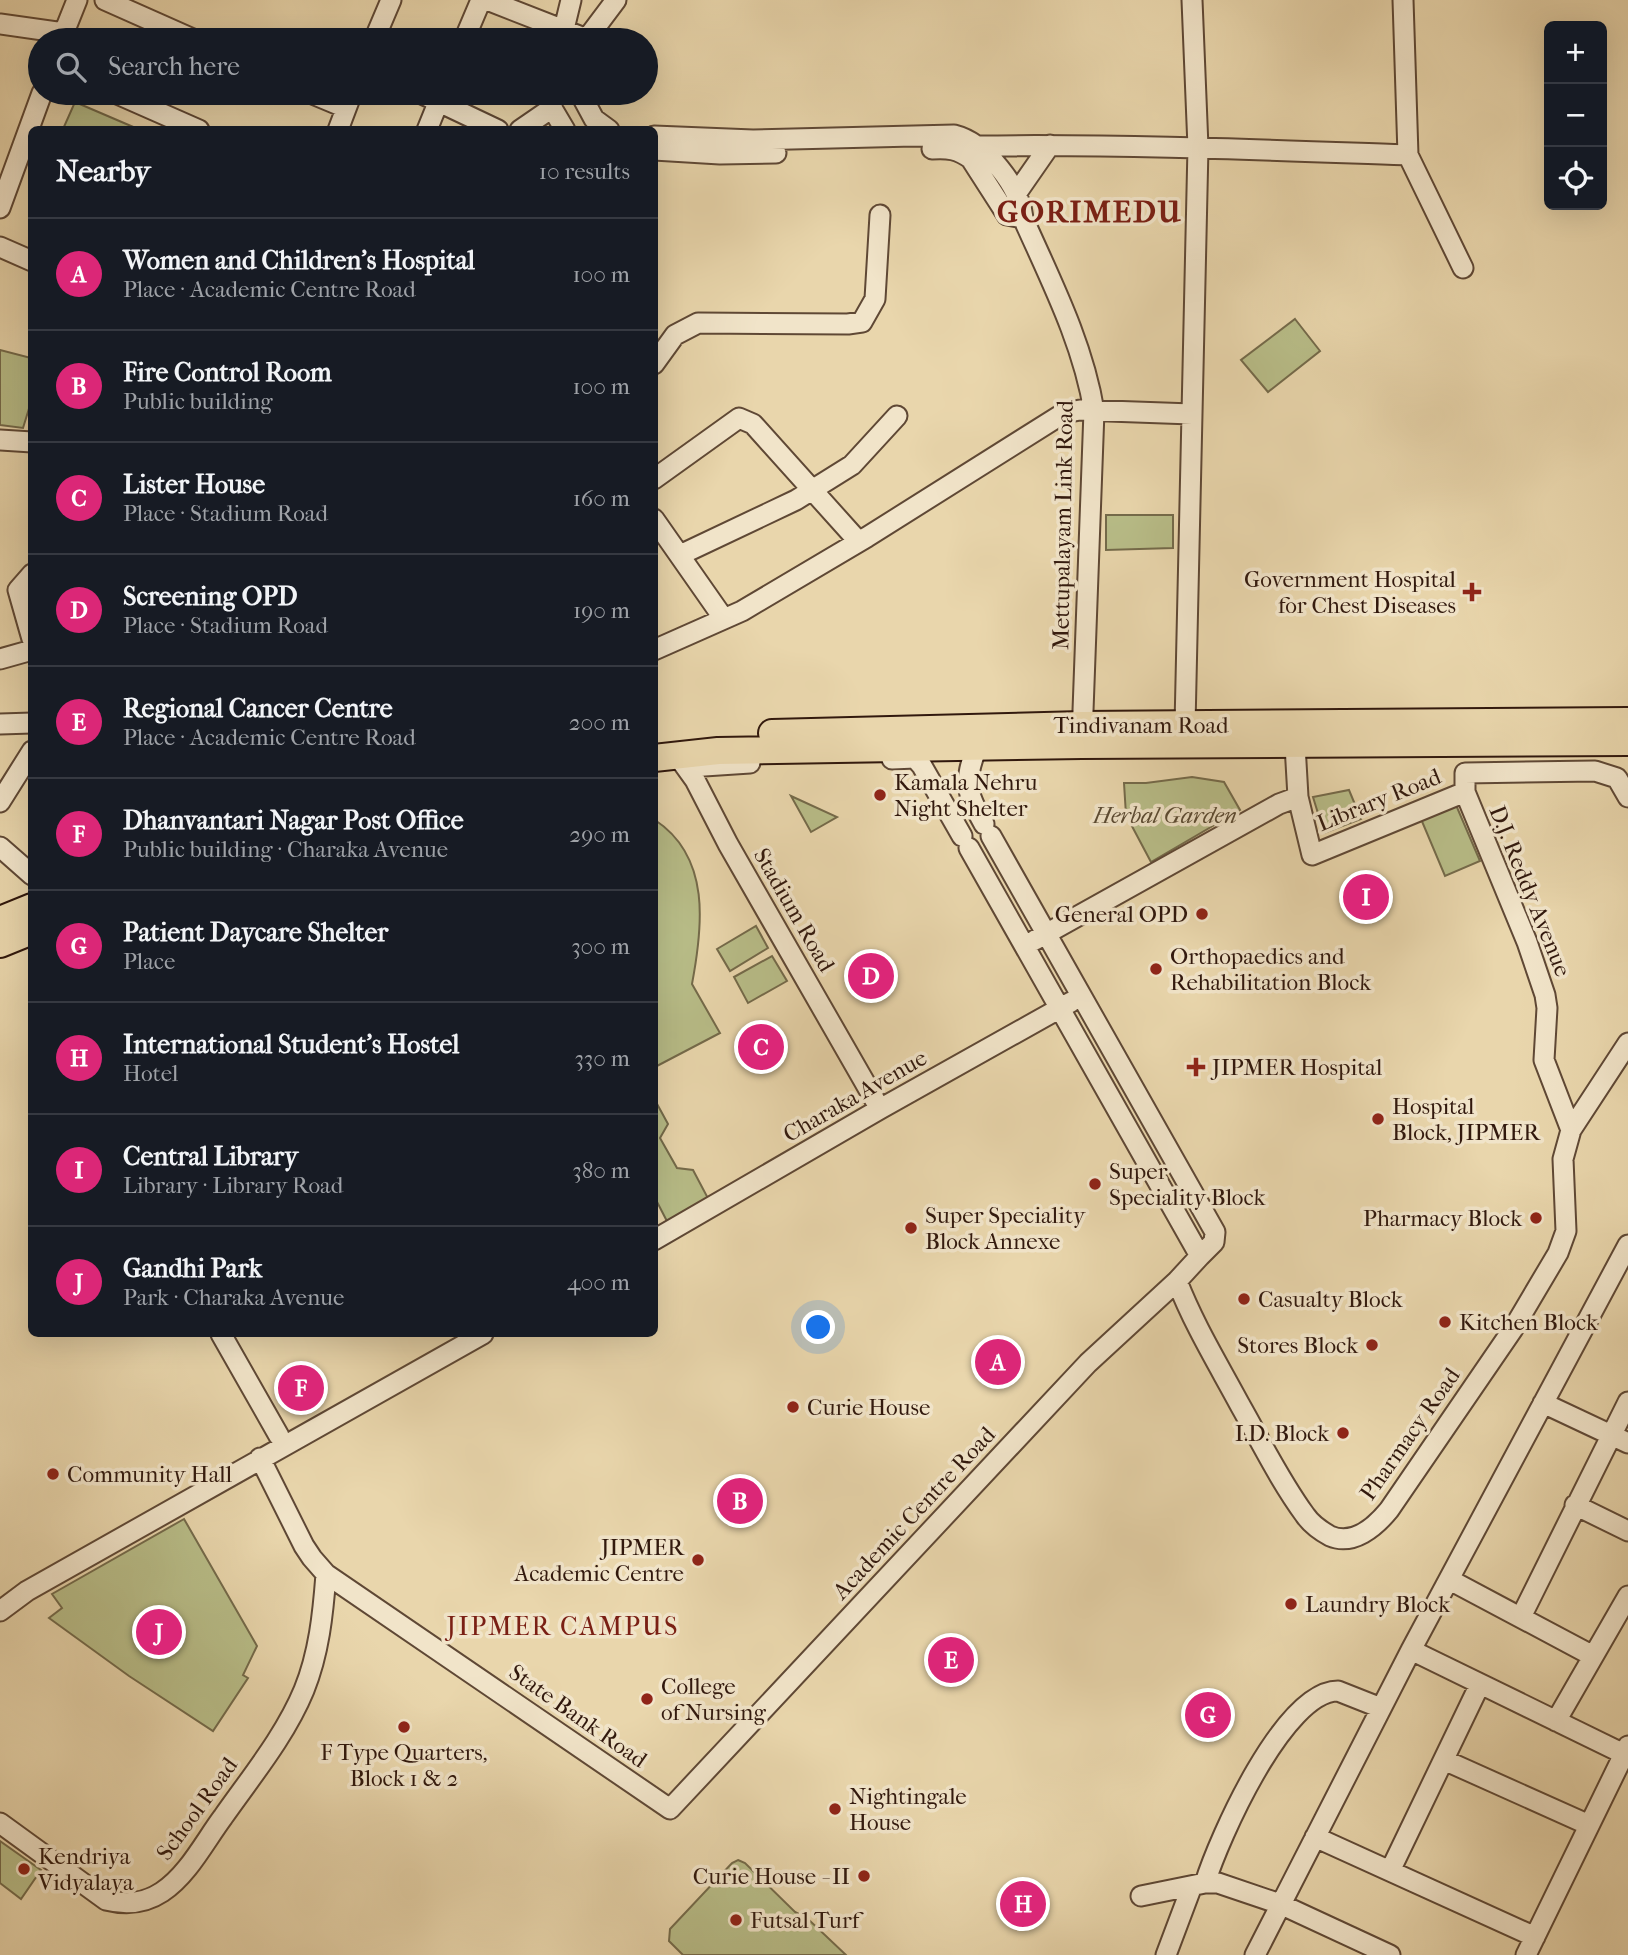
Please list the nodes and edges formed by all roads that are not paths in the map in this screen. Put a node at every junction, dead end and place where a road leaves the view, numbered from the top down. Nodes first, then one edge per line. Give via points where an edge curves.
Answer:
1 (77, 0) edge
2 (106, 0) edge
3 (391, 0) edge
4 (481, 0) edge
5 (487, 0) edge
6 (571, 0) edge
7 (616, 0) edge
8 (1192, 0) edge
9 (1403, 0) edge
10 (0, 24) edge
11 (66, 28) edge
12 (168, 28) edge
13 (379, 28) edge
14 (469, 28) edge
15 (561, 28) edge
16 (564, 28) edge
17 (596, 28) edge
18 (28, 30) edge
19 (38, 105) edge
20 (142, 105) edge
21 (347, 105) edge
22 (437, 105) edge
23 (454, 105) edge
24 (547, 105) edge
25 (554, 105) edge
26 (585, 105) edge
27 (30, 126) edge
28 (190, 126) edge
29 (339, 126) edge
30 (429, 126) edge
31 (491, 126) edge
32 (524, 126) edge
33 (563, 126) edge
34 (604, 126) edge
35 (28, 131) edge
36 (658, 136) edge
37 (1050, 145) junction
38 (978, 146) junction
39 (1198, 147) junction
40 (658, 150) edge
41 (1408, 155) junction
42 (1016, 194) junction
43 (0, 208) edge
44 (880, 215) dead end
45 (1023, 218) junction
46 (0, 247) edge
47 (28, 259) edge
48 (1463, 268) dead end
49 (658, 358) edge
50 (1094, 411) junction
51 (1192, 414) junction
52 (897, 416) dead end
53 (0, 440) edge
54 (28, 442) edge
55 (658, 476) edge
56 (812, 489) junction
57 (658, 525) edge
58 (859, 542) junction
59 (680, 555) junction
60 (28, 579) edge
61 (724, 619) junction
62 (28, 625) edge
63 (658, 648) edge
64 (28, 651) edge
65 (0, 659) edge
66 (1628, 721) edge
67 (28, 723) edge
68 (0, 724) edge
69 (1185, 725) junction
70 (1418, 733) junction
71 (1082, 735) junction
72 (658, 740) edge
73 (1628, 742) edge
74 (1468, 744) junction
75 (1295, 745) junction
76 (977, 747) junction
77 (28, 757) edge
78 (673, 760) edge
79 (1465, 783) junction
80 (1298, 797) junction
81 (1628, 797) edge
82 (0, 802) edge
83 (0, 847) edge
84 (28, 872) edge
85 (28, 909) edge
86 (0, 920) edge
87 (28, 933) edge
88 (1045, 934) junction
89 (0, 944) edge
90 (1025, 946) junction
91 (1081, 996) junction
92 (1060, 1009) junction
93 (1628, 1043) edge
94 (880, 1109) junction
95 (1571, 1129) junction
96 (658, 1238) edge
97 (1628, 1245) edge
98 (1200, 1256) junction
99 (1177, 1281) junction
100 (223, 1337) edge
101 (477, 1337) edge
102 (1628, 1402) edge
103 (1543, 1403) junction
104 (1620, 1439) edge
105 (283, 1442) junction
106 (260, 1458) junction
107 (1575, 1505) junction
108 (1628, 1531) edge
109 (326, 1574) junction
110 (1450, 1580) junction
111 (1628, 1596) edge
112 (0, 1611) edge
113 (1521, 1617) junction
114 (1411, 1650) junction
115 (1593, 1656) junction
116 (1480, 1684) junction
117 (1381, 1708) junction
118 (1556, 1721) junction
119 (1626, 1750) edge
120 (1444, 1760) junction
121 (670, 1809) joint
122 (0, 1823) edge
123 (1589, 1825) junction
124 (1315, 1837) junction
125 (1390, 1871) junction
126 (1198, 1885) junction
127 (1141, 1896) dead end
128 (1280, 1904) junction
129 (1528, 1950) edge
130 (1166, 1955) edge
131 (1255, 1955) edge
132 (1391, 1955) edge

1 - 11 street
2 - 12 street
3 - 13 street
4 - 14 street
5 - 15 street
6 - 16 street
7 - 17 street
8 - 39 street
9 - 41 street
10 - 18 street
19 - 27 street
20 - 28 street
21 - 29 street
22 - 30 street
23 - 31 street
24 - 32 street
25 - 33 street
26 - 34 street
35 - 43 street
36 - 38 street via 753,140 954,135
37 - 38 street
37 - 39 street
37 - 42 street
38 - 42 street
39 - 41 street
39 - 51 street
40 - 45 street via 720,154 955,149 971,159 1007,215
41 - 48 street
42 - 45 street, Mettupalayam Link Road
44 - 49 street via 875,299 862,322 698,323 675,335
45 - 50 street, Mettupalayam Link Road via 1079,345
46 - 47 street
50 - 51 street
50 - 58 street via 1064,413
50 - 71 street, Mettupalayam Link Road
51 - 69 street
52 - 56 street via 852,465
53 - 54 street
55 - 56 street via 739,418 753,424
56 - 58 street
56 - 59 street
57 - 59 street
58 - 61 street
59 - 61 street
60 - 62 street via 18,590
61 - 63 street
64 - 65 street
66 - 70 highway, Tindivanam Road
67 - 68 street
69 - 70 highway, Tindivanam Road
69 - 71 highway, Tindivanam Road
70 - 74 highway, Tindivanam Road
70 - 75 highway, Tindivanam Road
71 - 72 highway, Tindivanam Road via 751,733
71 - 75 highway, Tindivanam Road
71 - 76 highway, Tindivanam Road
73 - 74 highway, Tindivanam Road
74 - 79 street
75 - 80 street
76 - 78 highway, Tindivanam Road via 718,751
76 - 88 street via 971,762 970,799
77 - 82 street
78 - 90 street via 915,758
78 - 94 street, Stadium Road via 728,844
79 - 80 street, Library Road via 1312,855
79 - 81 street via 1595,771 1617,778
79 - 95 street, D.J. Reddy Avenue via 1545,995 1545,1060
80 - 88 street
83 - 84 street
85 - 86 highway
87 - 89 highway
88 - 90 street
88 - 91 street
90 - 92 street
91 - 92 street, Charaka Avenue
91 - 98 street, Academic Centre Road via 1215,1233 1214,1242
92 - 94 street, Charaka Avenue
92 - 98 street
93 - 95 street
94 - 96 street, Charaka Avenue
95 - 99 street, Pharmacy Road via 1563,1159 1566,1231 1558,1253 1513,1329 1389,1510 1358,1536 1337,1538 1307,1518 1191,1317
97 - 103 street
98 - 99 street, Academic Centre Road
99 - 121 street, Academic Centre Road via 1088,1363
100 - 105 street
101 - 105 street
102 - 104 street
103 - 104 street
103 - 110 street
104 - 107 street
105 - 106 street
106 - 109 street, State Bank Road via 304,1546
106 - 112 street via 27,1591
107 - 108 street
107 - 113 street
109 - 121 street, State Bank Road
109 - 122 street, School Road via 319,1638 298,1703 203,1845 162,1892 140,1902 106,1900
110 - 113 street
110 - 114 street
111 - 115 street
113 - 115 street
114 - 116 street
114 - 117 street
115 - 118 street
116 - 118 street
116 - 120 street
117 - 124 street
117 - 126 street via 1338,1691 1317,1696 1303,1706 1265,1756
118 - 119 street
119 - 123 street
120 - 123 street
120 - 125 street
123 - 129 street
124 - 125 street
124 - 128 street
125 - 129 street
126 - 127 street
126 - 128 street via 1229,1886
126 - 130 street
128 - 131 street
128 - 132 street

